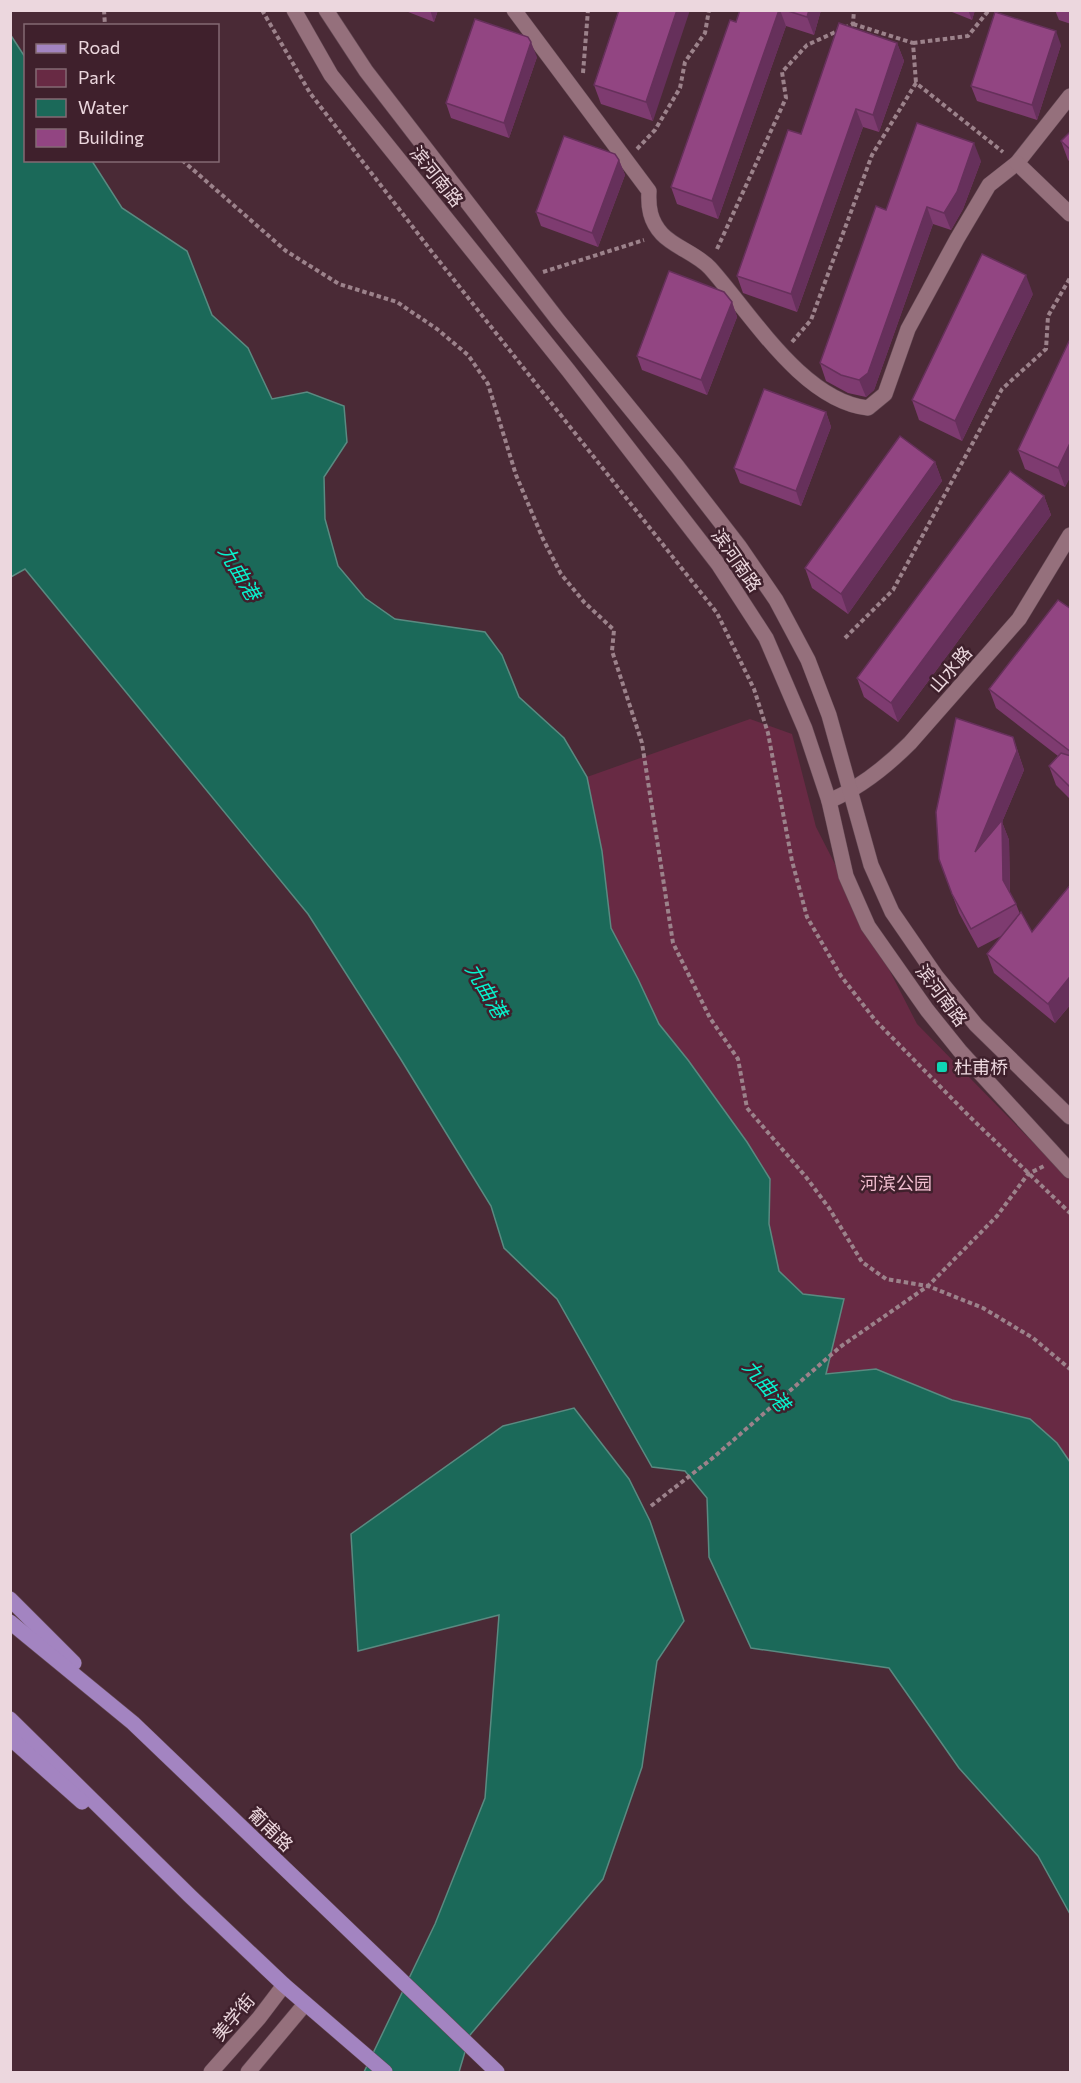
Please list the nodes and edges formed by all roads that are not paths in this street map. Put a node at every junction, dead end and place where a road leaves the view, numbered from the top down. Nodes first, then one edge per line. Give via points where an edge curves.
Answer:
1 (294, 10) edge
2 (327, 10) edge
3 (514, 10) edge
4 (1071, 96) edge
5 (1017, 163) junction
6 (1071, 214) edge
7 (1071, 535) edge
8 (851, 792) junction
9 (829, 801) junction
10 (1071, 1117) edge
11 (1071, 1171) edge
12 (10, 1599) edge
13 (10, 1622) edge
14 (10, 1719) edge
15 (133, 1723) junction
16 (10, 1738) edge
17 (190, 1896) junction
18 (284, 1985) junction
19 (305, 2004) junction
20 (211, 2073) edge
21 (248, 2073) edge
22 (385, 2073) edge
23 (497, 2073) edge

1 - 9 street, 滨河南路 via 331,75 718,564 766,638 805,729
2 - 8 street via 366,71 525,278 684,474 776,600 808,660
3 - 5 street via 649,191 648,212 662,234 709,267 801,376 852,407 868,408 885,394 908,329 957,239 989,185
4 - 5 street
5 - 6 street
7 - 8 street, 山水路 via 1019,619 910,744
8 - 9 street, 山水路
8 - 10 street via 871,865 898,921 976,1025
9 - 11 street, 滨河南路 via 846,876 868,926 960,1051
12 - 15 main road
13 - 15 main road, 葡甫路
14 - 17 main road
15 - 23 main road, 葡甫路
16 - 17 main road
17 - 18 main road
18 - 19 main road
18 - 20 street, 美学街
19 - 21 street
19 - 22 main road

